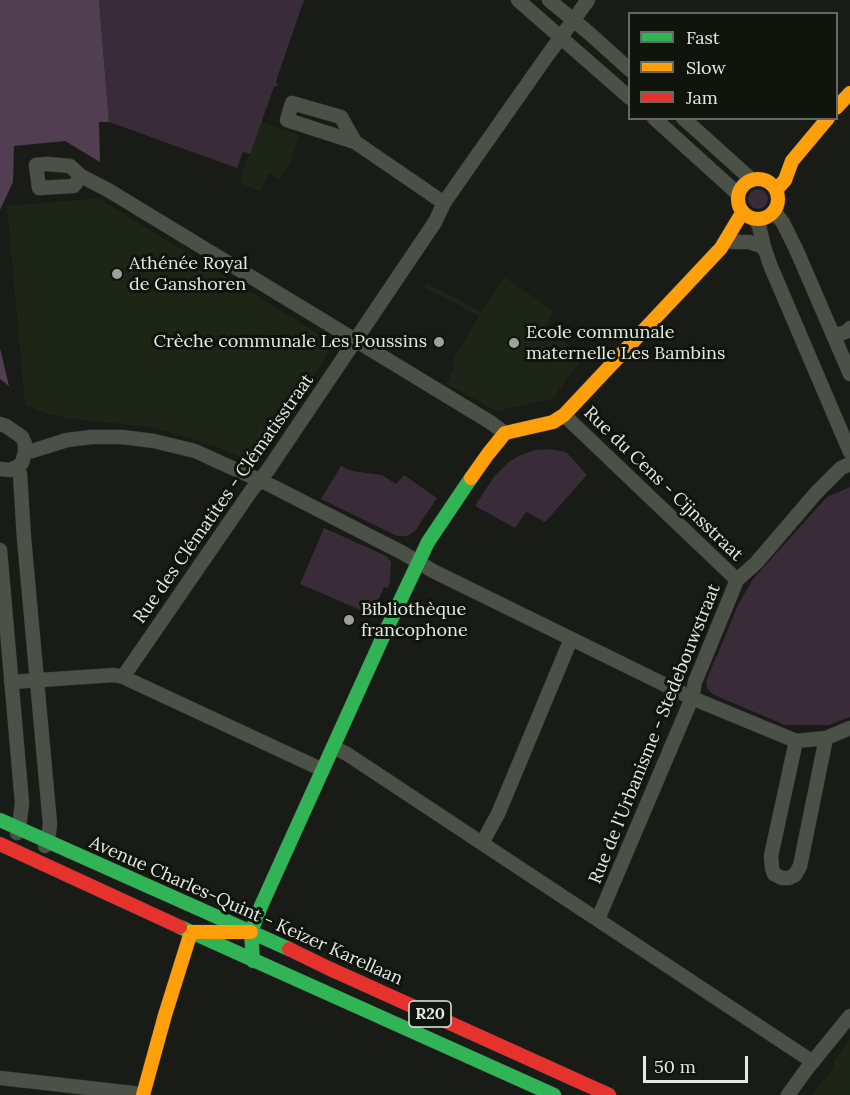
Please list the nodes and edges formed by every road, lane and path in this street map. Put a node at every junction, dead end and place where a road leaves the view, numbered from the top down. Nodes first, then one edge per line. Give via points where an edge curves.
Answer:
1 (518, 0) edge
2 (549, 0) edge
3 (588, 0) edge
4 (573, 20) junction
5 (560, 38) junction
6 (628, 68) edge
7 (850, 93) edge
8 (628, 96) edge
9 (838, 107) edge
10 (656, 120) edge
11 (685, 120) edge
12 (826, 120) edge
13 (355, 142) dead end
14 (792, 161) junction
15 (81, 176) dead end
16 (758, 180) junction
17 (776, 190) junction
18 (738, 194) junction
19 (444, 203) junction
20 (774, 211) junction
21 (742, 213) junction
22 (755, 219) junction
23 (726, 245) junction
24 (764, 247) junction
25 (850, 328) edge
26 (834, 336) junction
27 (355, 341) junction
28 (850, 374) edge
29 (564, 415) junction
30 (0, 424) edge
31 (505, 433) junction
32 (25, 452) junction
33 (850, 452) edge
34 (850, 464) edge
35 (17, 467) junction
36 (0, 470) edge
37 (259, 481) junction
38 (0, 550) edge
39 (419, 561) junction
40 (737, 580) junction
41 (572, 639) junction
42 (123, 677) junction
43 (37, 680) junction
44 (11, 682) junction
45 (692, 698) junction
46 (850, 728) edge
47 (826, 738) junction
48 (796, 741) junction
49 (333, 747) junction
50 (323, 770) junction
51 (0, 820) edge
52 (19, 828) junction
53 (48, 841) junction
54 (482, 843) junction
55 (5, 846) edge
56 (38, 861) junction
57 (598, 919) junction
58 (191, 932) junction
59 (251, 932) junction
60 (253, 961) junction
61 (850, 1016) edge
62 (813, 1062) junction
63 (0, 1078) edge
64 (532, 1091) edge
65 (142, 1095) edge
66 (554, 1095) edge
67 (609, 1095) edge
68 (788, 1095) edge

1 - 5 street
2 - 4 street
3 - 4 street, Rue des Clématites - Clématisstraat
4 - 5 street, Rue des Clématites - Clématisstraat
4 - 6 street
5 - 8 street
5 - 19 street, Rue des Clématites - Clématisstraat
7 - 9 street
10 - 18 street
11 - 16 street
12 - 14 street
13 - 19 street
14 - 16 street
14 - 17 street via 785,180
15 - 27 street
16 - 17 street
16 - 18 street via 745,183
17 - 20 street via 778,201
18 - 21 street
19 - 27 street, Rue des Clématites - Clématisstraat
20 - 22 street via 766,218
20 - 26 street via 796,249
21 - 22 street
21 - 23 street
22 - 23 street
22 - 24 street
23 - 24 street via 749,242
23 - 29 street
24 - 33 street
25 - 26 street
26 - 28 street
27 - 31 street
27 - 37 street, Rue des Clématites - Clématisstraat
29 - 31 street via 553,422
29 - 40 street, Rue du Cens - Cijnsstraat
30 - 32 street via 22,437
31 - 39 street
32 - 35 street
32 - 37 street via 67,440 122,437 195,451
34 - 40 street, Rue de l'Urbanisme - Stedebouwstraat via 816,493
35 - 36 street
35 - 43 street
37 - 39 street
37 - 42 street, Rue des Clématites - Clématisstraat
38 - 44 street
39 - 41 street
39 - 49 street
40 - 45 street, Rue de l'Urbanisme - Stedebouwstraat
41 - 45 street
41 - 54 street
42 - 43 street
42 - 50 street
43 - 44 street
43 - 53 street via 50,824
44 - 52 street via 22,803
45 - 48 street
45 - 57 street, Rue de l'Urbanisme - Stedebouwstraat
46 - 47 street
47 - 48 street
47 - 48 street via 800,866 795,875 782,878 774,874 771,856
49 - 50 street
49 - 54 street
50 - 59 street
51 - 52 street, Avenue Charles-Quint - Keizer Karellaan / R20
52 - 53 street, Avenue Charles-Quint - Keizer Karellaan / R20
52 - 55 street
53 - 56 street
53 - 59 street, Avenue Charles-Quint - Keizer Karellaan / R20
54 - 57 street
55 - 56 street, R20
56 - 58 street, R20
57 - 62 street
58 - 59 street
58 - 60 street, R20
58 - 65 street
59 - 60 street
59 - 67 street, Avenue Charles-Quint - Keizer Karellaan / R20
60 - 64 street, R20
61 - 62 street
62 - 68 street
63 - 65 street
64 - 66 street, R20

